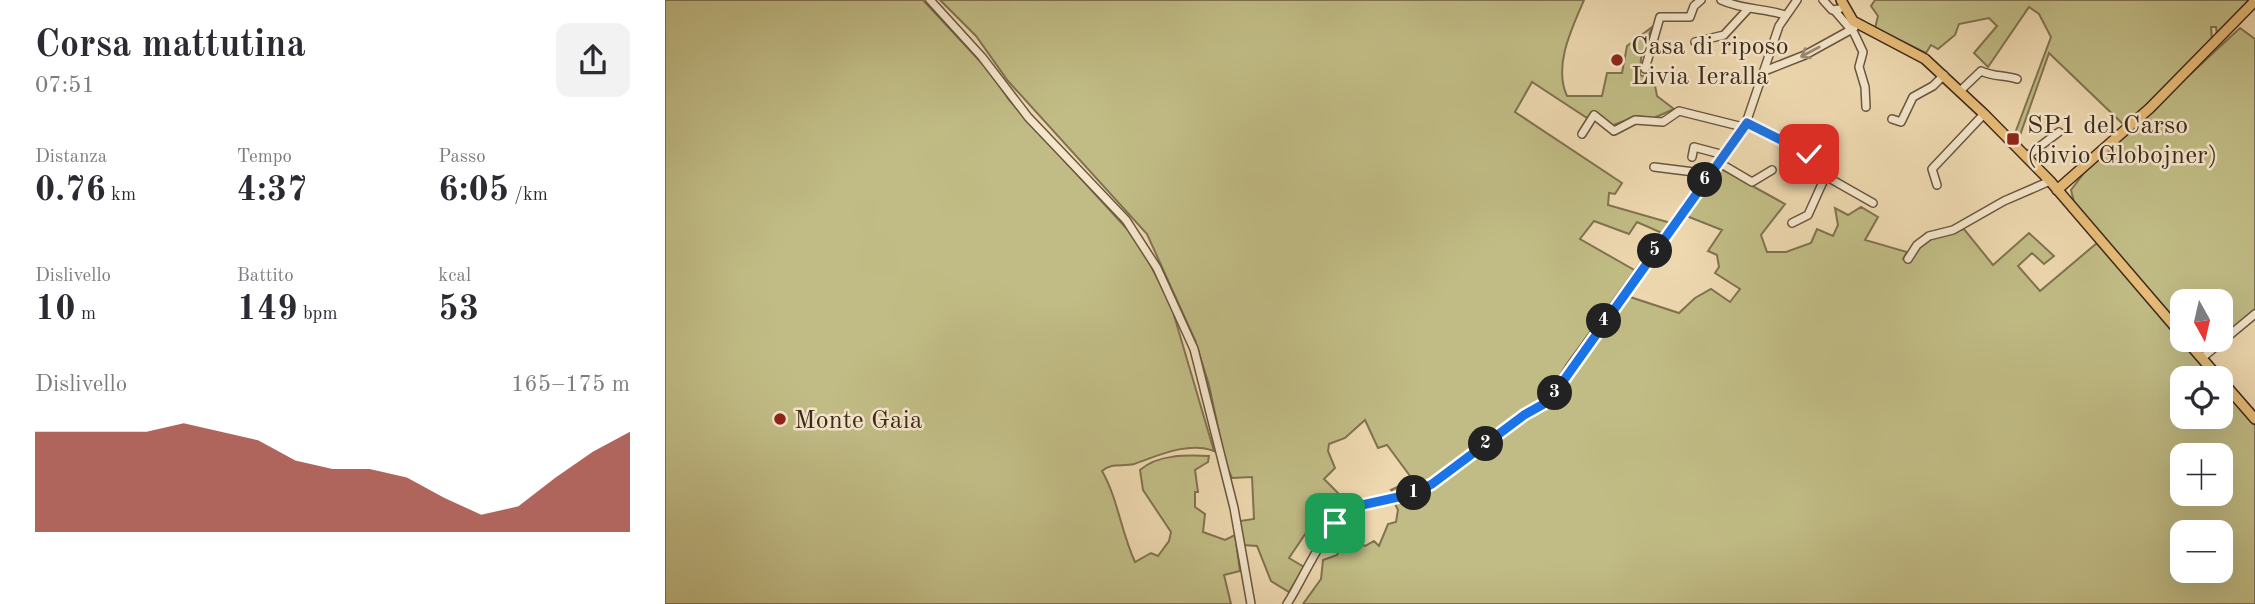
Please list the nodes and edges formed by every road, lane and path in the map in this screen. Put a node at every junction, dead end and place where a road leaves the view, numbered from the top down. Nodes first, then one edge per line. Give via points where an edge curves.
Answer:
1 (930, 0) edge
2 (1701, 0) edge
3 (1721, 0) edge
4 (1797, 0) edge
5 (1823, 0) edge
6 (2255, 2) edge
7 (1840, 6) edge
8 (1747, 10) junction
9 (1785, 15) junction
10 (1855, 27) junction
11 (1695, 42) dead end
12 (1645, 69) dead end
13 (1767, 70) junction
14 (1944, 75) junction
15 (2017, 79) dead end
16 (1960, 91) junction
17 (1866, 107) dead end
18 (1984, 114) junction
19 (1892, 119) dead end
20 (1745, 125) junction
21 (2059, 132) dead end
22 (1582, 134) dead end
23 (1724, 155) junction
24 (2027, 156) junction
25 (1692, 157) dead end
26 (1718, 162) junction
27 (1654, 167) dead end
28 (1772, 170) dead end
29 (2077, 173) junction
30 (1710, 174) junction
31 (1826, 175) junction
32 (2050, 181) junction
33 (1937, 185) dead end
34 (2057, 190) junction
35 (1874, 203) dead end
36 (2069, 204) junction
37 (1792, 223) dead end
38 (1908, 259) dead end
39 (2255, 314) edge
40 (2170, 321) edge
41 (2197, 352) edge
42 (2202, 358) junction
43 (2209, 366) edge
44 (2233, 394) edge
45 (2255, 419) edge
46 (1251, 604) edge
47 (1287, 604) edge

1 - 46 street via 1028,117 1126,220 1157,268 1194,349 1234,508
2 - 12 street via 1689,17 1660,17
3 - 8 street
4 - 9 street
5 - 7 street
6 - 29 main road via 2150,108
7 - 10 main road
8 - 9 street
8 - 11 street via 1724,35
9 - 13 street
10 -> 13 street
10 - 14 main road via 1919,55
10 - 17 street via 1863,52 1859,67
13 - 20 street
14 - 16 main road
14 - 19 street via 1913,97 1905,118 1896,123
15 - 16 street via 1995,78 1981,71
16 - 18 main road
18 - 24 main road
18 - 33 street via 1932,169
20 - 22 street via 1679,111 1663,122 1635,120 1614,131 1594,115
20 - 23 street
20 - 31 street via 1809,154
21 - 24 street
23 - 25 street via 1694,147
23 - 26 street
24 - 32 main road
26 - 28 street via 1752,182
26 - 30 street
27 - 30 street
29 - 32 main road
29 - 34 main road
29 - 36 main road via 2069,188
30 - 47 street via 1549,401 1422,490 1347,510
31 - 35 street
31 - 37 street via 1808,215
32 - 34 main road
32 - 38 street via 1953,230 1929,236
34 - 36 main road
36 - 40 main road
39 - 42 street
41 - 42 main road
42 - 43 main road
44 - 45 main road

